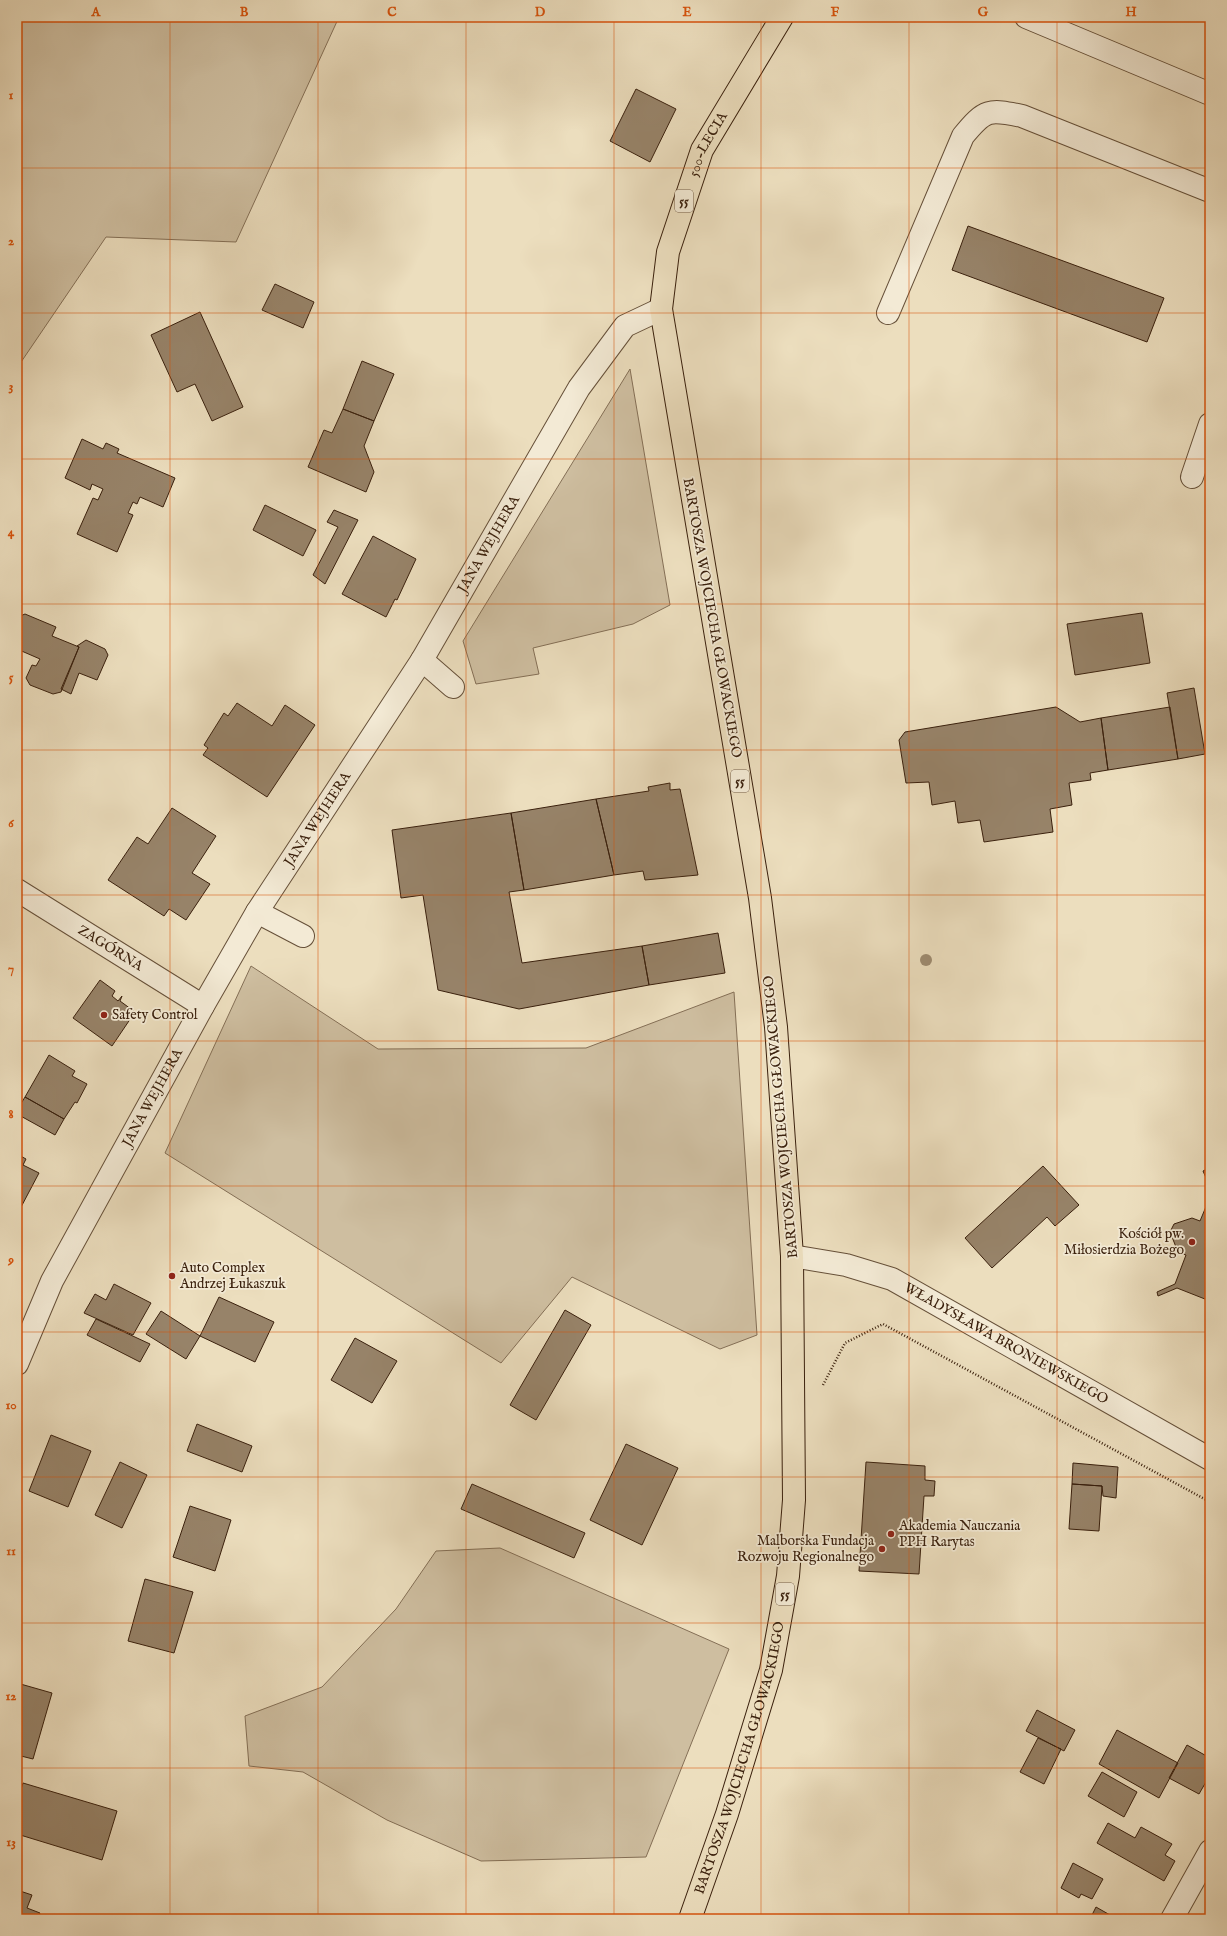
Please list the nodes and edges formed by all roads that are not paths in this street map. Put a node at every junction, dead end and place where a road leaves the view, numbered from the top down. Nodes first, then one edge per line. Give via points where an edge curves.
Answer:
1 (782, 17) edge
2 (1026, 17) edge
3 (1210, 94) edge
4 (1210, 191) edge
5 (661, 309) junction
6 (888, 313) dead end
7 (1210, 424) edge
8 (1192, 477) dead end
9 (422, 660) junction
10 (453, 687) dead end
11 (17, 890) edge
12 (257, 912) junction
13 (303, 936) dead end
14 (203, 1006) junction
15 (792, 1256) junction
16 (17, 1364) edge
17 (1210, 1459) edge
18 (1210, 1851) edge
19 (690, 1919) edge
20 (1172, 1919) edge

1 - 5 main road, 500-LECIA / 55 via 702,150 668,252
2 - 3 street
4 - 6 street via 1022,116 996,111 977,118 963,136
5 - 9 street, JANA WEJHERA via 625,326 579,388
5 - 15 main road, BARTOSZA WOJCIECHA GŁOWACKIEGO / 55 via 760,898 776,1027
7 - 8 street
9 - 10 street
9 - 12 street, JANA WEJHERA
11 - 14 street, ZAGÓRNA
12 - 13 street
12 - 14 street, JANA WEJHERA
14 - 16 street, JANA WEJHERA via 52,1282
15 - 17 street, WŁADYSŁAWA BRONIEWSKIEGO via 846,1265 892,1279
15 - 19 main road, BARTOSZA WOJCIECHA GŁOWACKIEGO / 55 via 794,1500 788,1576 771,1670 728,1814
18 - 20 street

